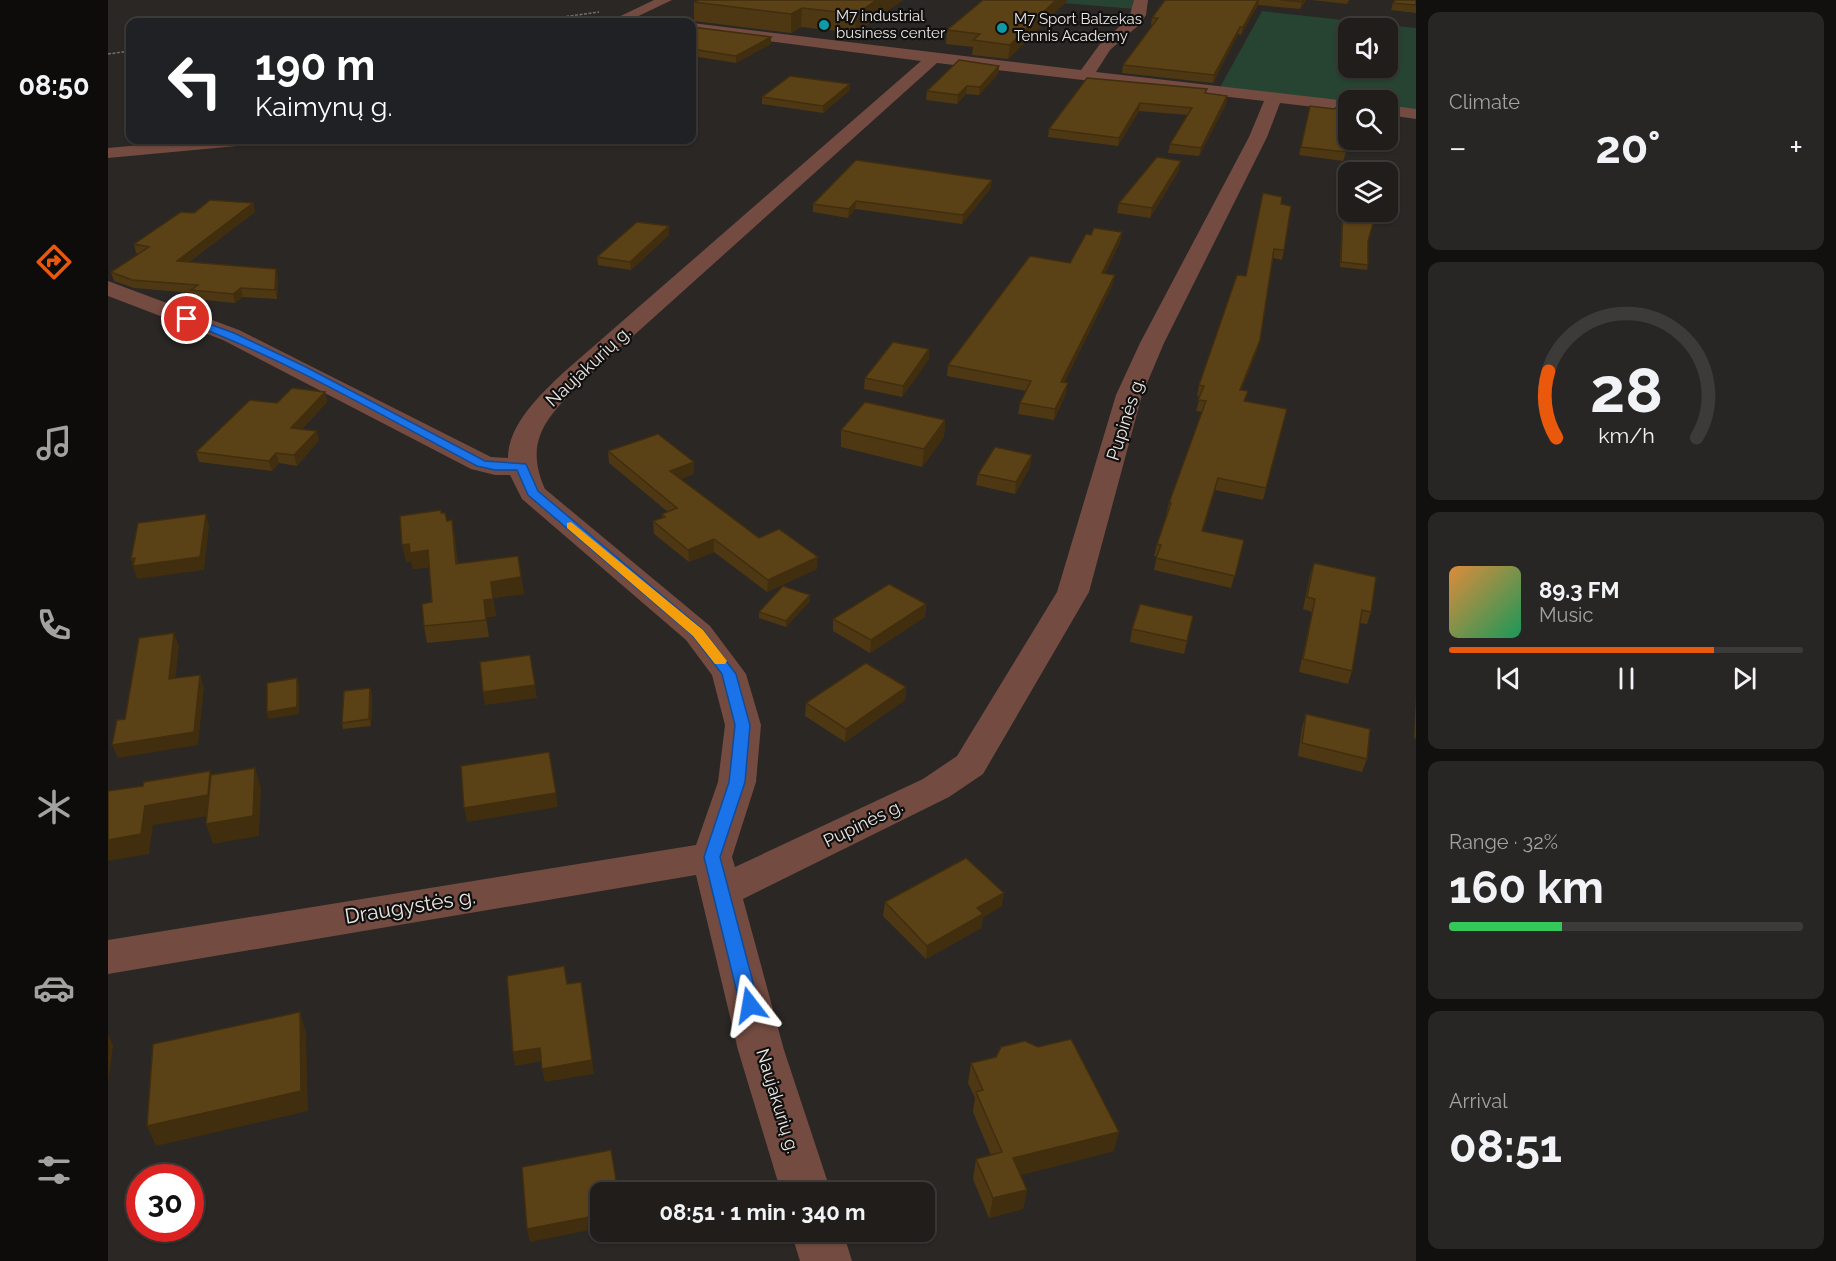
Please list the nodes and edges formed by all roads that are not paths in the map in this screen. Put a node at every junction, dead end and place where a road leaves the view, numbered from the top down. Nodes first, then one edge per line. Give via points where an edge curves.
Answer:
1 (665, 0) edge
2 (1141, 0) edge
3 (626, 18) edge
4 (696, 28) edge
5 (934, 58) junction
6 (1086, 75) junction
7 (1274, 97) junction
8 (1338, 105) edge
9 (1398, 111) edge
10 (1416, 114) edge
11 (205, 144) edge
12 (108, 153) edge
13 (108, 288) edge
14 (522, 466) junction
15 (717, 875) junction
16 (108, 957) edge
17 (803, 1182) edge
18 (820, 1242) edge
19 (826, 1261) edge

1 - 3 street
2 - 6 street via 1138,17 1106,45
4 - 5 street
5 - 6 street
5 - 14 street, Naujakurių g. via 565,385 540,411 522,447
6 - 7 street
7 - 8 street
7 - 15 street, Pupinės g. via 1258,137 1129,395 1073,592 970,765 936,788
9 - 10 street
11 - 12 street
13 - 14 street via 241,340 481,463
14 - 15 street via 532,493 698,633 729,674 743,725 737,782
15 - 16 street, Draugystės g.
15 - 17 street, Naujakurių g. via 761,1050
18 - 19 street

